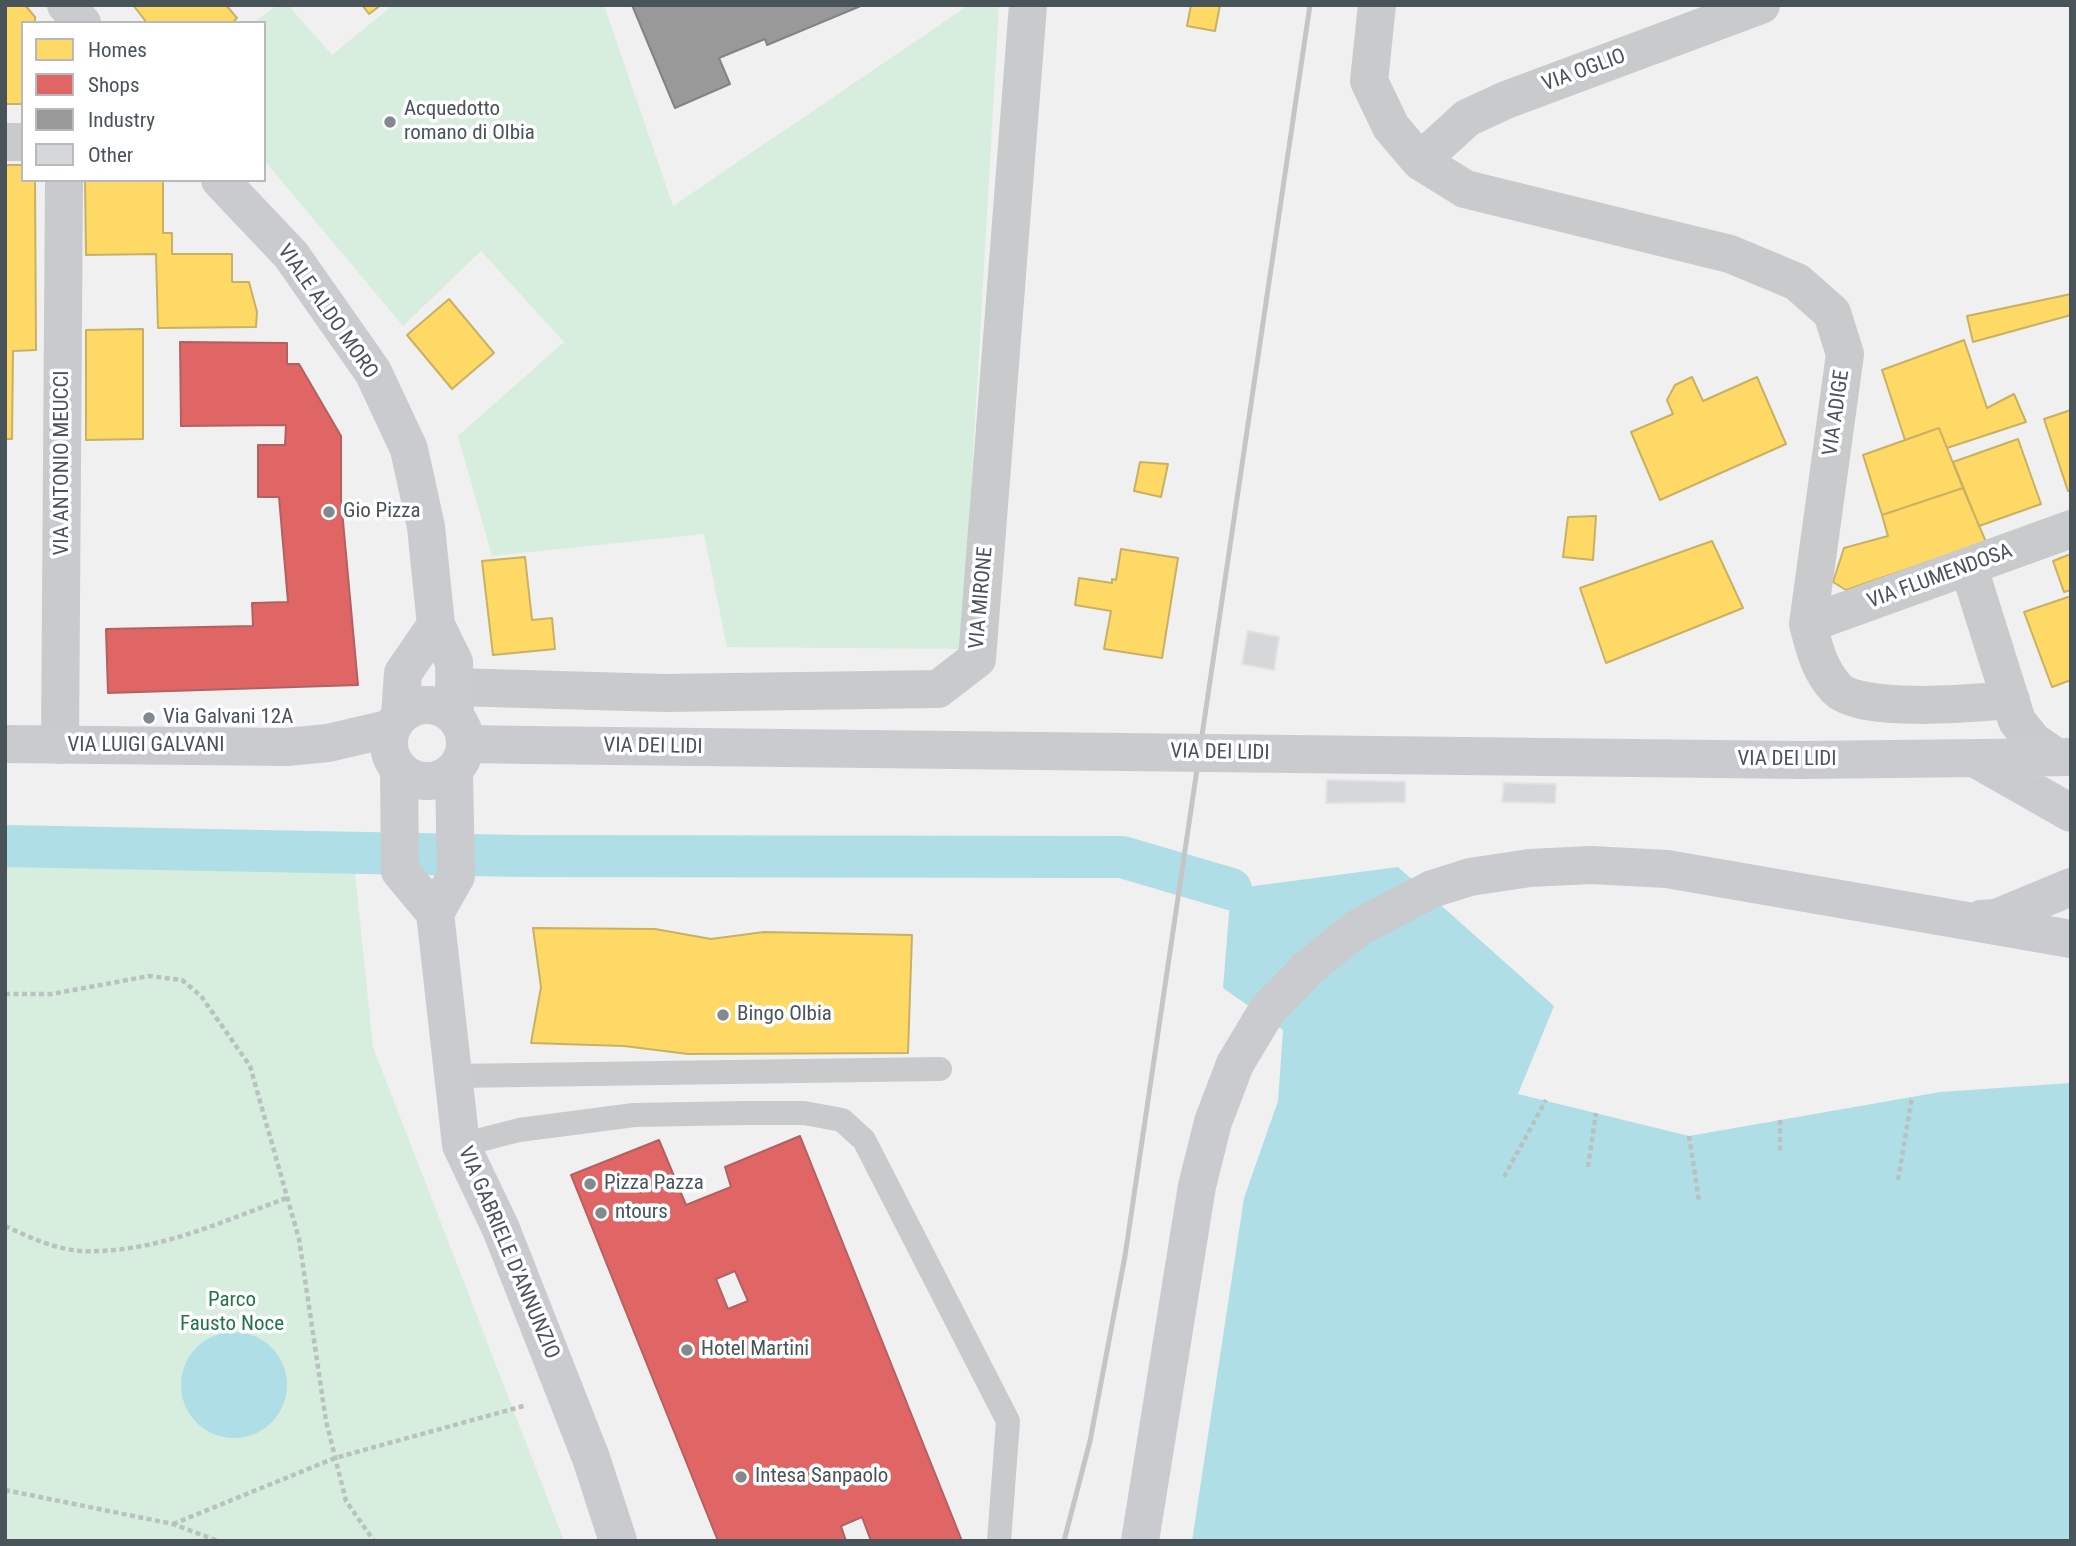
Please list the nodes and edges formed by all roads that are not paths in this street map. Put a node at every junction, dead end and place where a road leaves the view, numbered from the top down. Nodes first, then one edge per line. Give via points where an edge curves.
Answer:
1 (66, 5) edge
2 (1028, 5) edge
3 (1377, 5) edge
4 (1761, 5) edge
5 (80, 21) edge
6 (1420, 161) junction
7 (64, 182) edge
8 (222, 182) edge
9 (2071, 529) edge
10 (1969, 568) junction
11 (1808, 624) junction
12 (436, 625) junction
13 (2011, 700) junction
14 (457, 730) junction
15 (5, 744) edge
16 (396, 744) junction
17 (60, 745) junction
18 (2063, 757) edge
19 (1975, 758) junction
20 (2071, 813) edge
21 (2071, 887) edge
22 (435, 913) junction
23 (1972, 920) junction
24 (2071, 939) edge
25 (940, 1069) dead end
26 (453, 1076) junction
27 (461, 1145) junction
28 (618, 1541) edge
29 (999, 1541) edge
30 (1140, 1541) edge

1 - 5 main road
2 - 14 street, VIA MIRONE via 977,659 939,689 665,693
3 - 6 street, VIA ADIGE via 1369,81 1391,127
4 - 6 street, VIA OGLIO via 1506,100 1467,118
6 - 11 street, VIA ADIGE via 1465,188 1730,254 1797,282 1832,313 1844,354
7 - 17 street, VIA ANTONIO MEUCCI
8 - 12 main road, VIALE ALDO MORO via 291,255 373,372 409,449 426,527
9 - 10 street, VIA FLUMENDOSA
10 - 11 street, VIA FLUMENDOSA
10 - 13 street
11 - 13 street, VIA ADIGE via 1817,660 1837,690 1874,705
12 - 14 main road, VIALE ALDO MORO via 454,662
12 - 16 main road via 403,673
13 - 18 street via 2017,721 2033,741
14 - 16 main road via 431,705 411,709
14 - 16 main road via 439,780 427,782
14 - 19 main road, VIA DEI LIDI, bridge via 529,745 1802,760
14 - 22 main road via 456,876
15 - 17 main road, VIA LUIGI GALVANI
16 - 17 main road, VIA LUIGI GALVANI via 357,763 287,747
16 - 22 main road via 400,871
18 - 19 main road, VIA DEI LIDI
19 - 20 main road
21 - 23 main road via 1996,918
22 - 26 main road, VIA GABRIELE D'ANNUNZIO
23 - 24 main road
23 - 30 main road via 1667,869 1604,866 1530,868 1470,877 1432,889 1359,927 1309,967 1268,1009 1235,1064 1213,1122 1197,1186
25 - 26 lane
26 - 27 main road, VIA GABRIELE D'ANNUNZIO
27 - 28 main road, VIA GABRIELE D'ANNUNZIO via 501,1229 591,1458
27 - 29 lane via 519,1130 634,1115 804,1113 842,1120 864,1140 1008,1421

